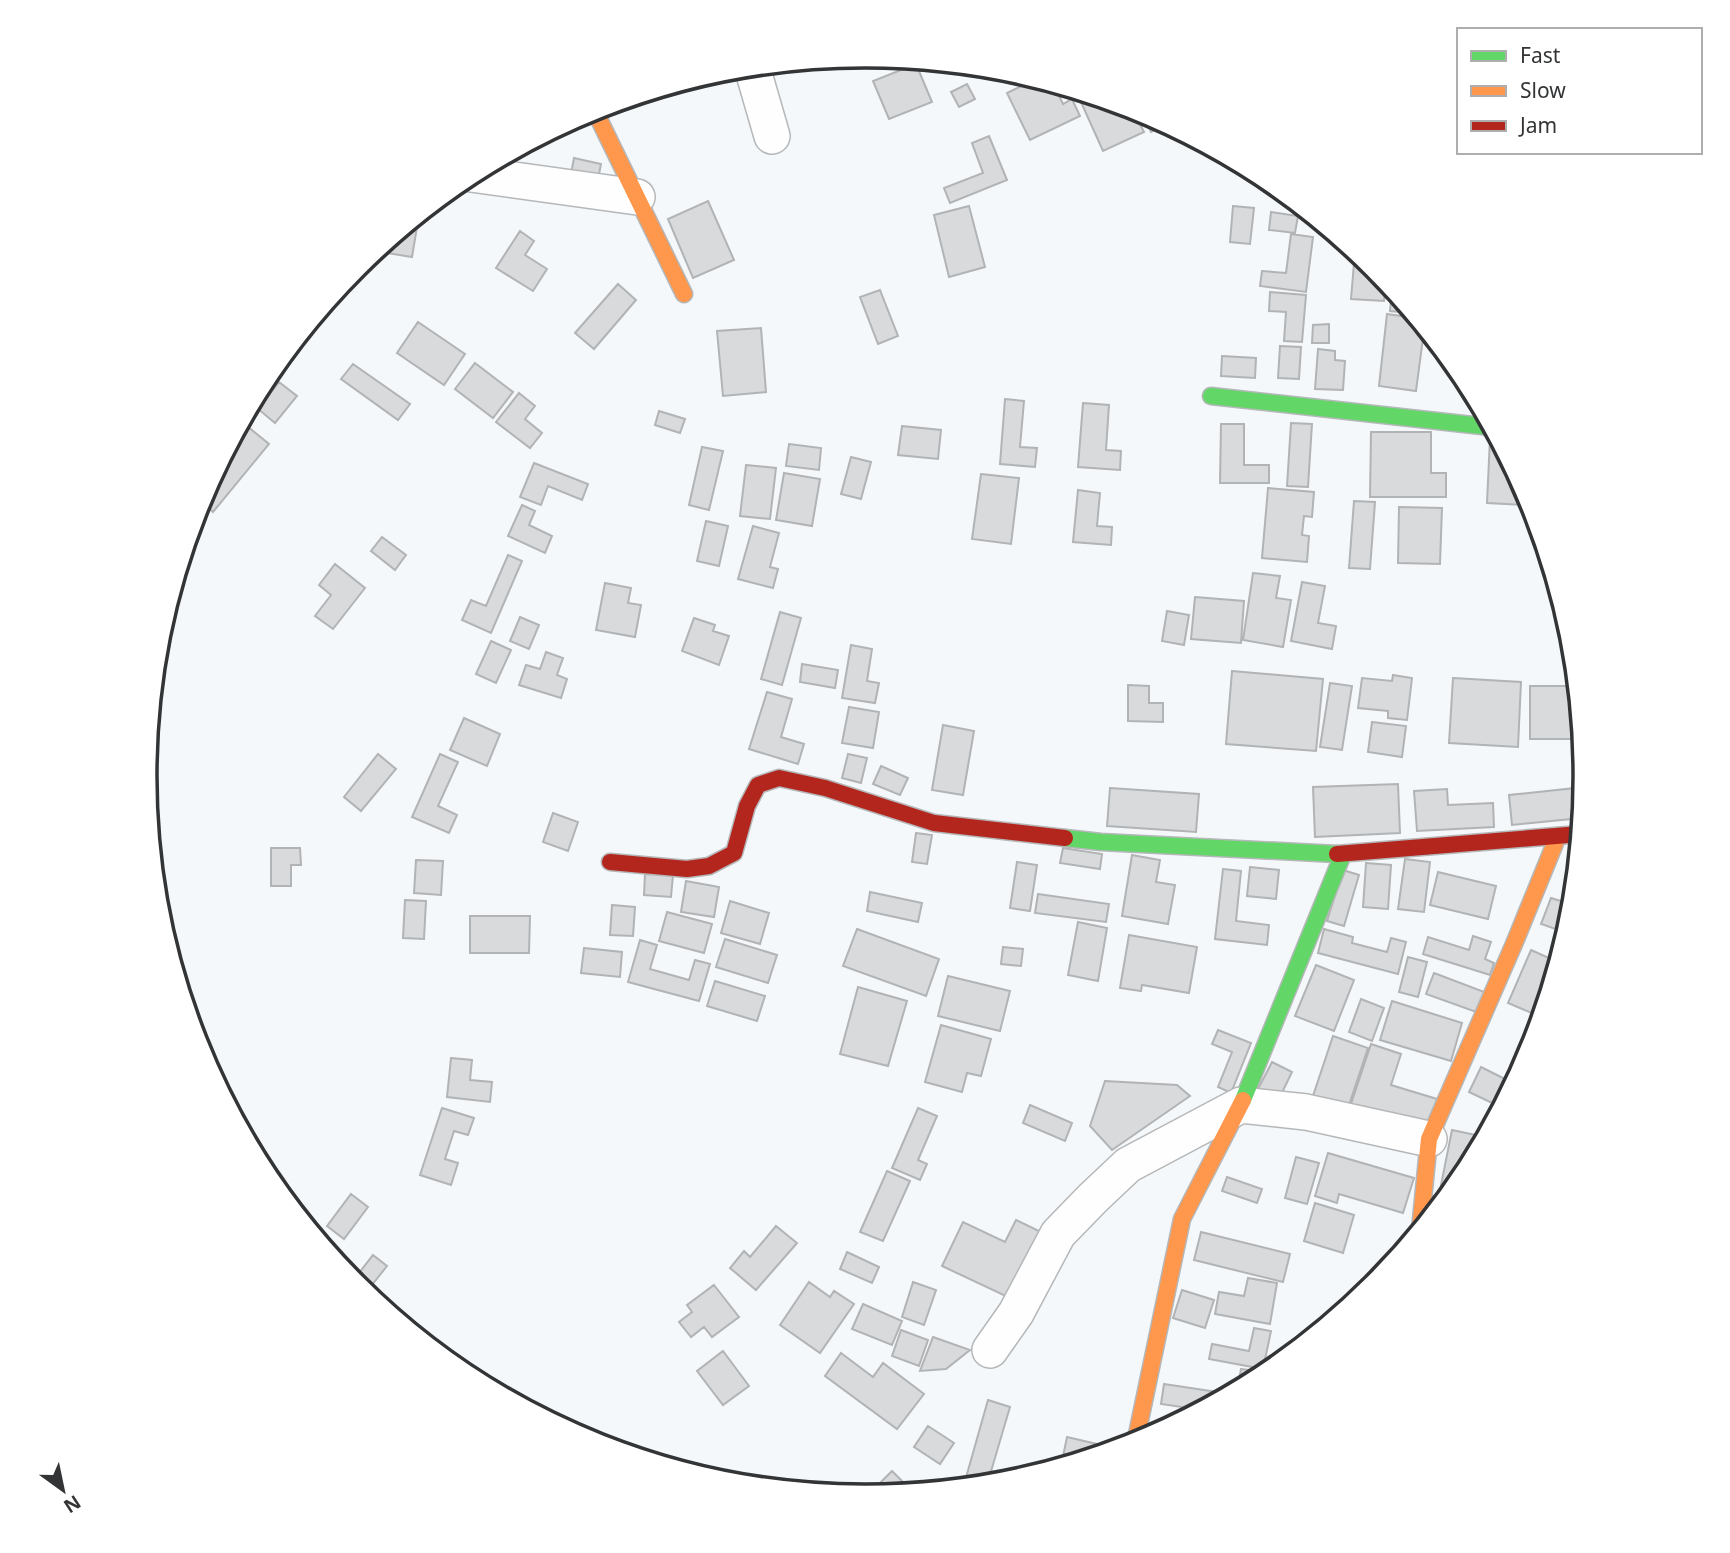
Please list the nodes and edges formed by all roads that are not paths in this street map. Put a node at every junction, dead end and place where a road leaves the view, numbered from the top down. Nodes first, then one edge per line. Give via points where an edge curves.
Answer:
1 (755, 77) edge
2 (599, 120) edge
3 (772, 136) dead end
4 (490, 177) edge
5 (637, 197) junction
6 (684, 294) dead end
7 (1211, 396) dead end
8 (1480, 426) edge
9 (1571, 835) edge
10 (1558, 836) junction
11 (1343, 855) junction
12 (610, 862) dead end
13 (1241, 1105) junction
14 (1429, 1139) junction
15 (1422, 1214) edge
16 (990, 1350) dead end
17 (1138, 1430) edge

1 - 3 street
2 - 5 street
4 - 5 street
5 - 6 street
7 - 8 street
9 - 10 street
10 - 11 street
10 - 14 street
11 - 12 street via 1101,842 934,823 779,778 758,785 734,853 709,866 687,870
11 - 13 street
13 - 14 street via 1306,1112
13 - 16 street via 1128,1165 1093,1198 1058,1234 1016,1313
13 - 17 street via 1182,1219
14 - 15 street

